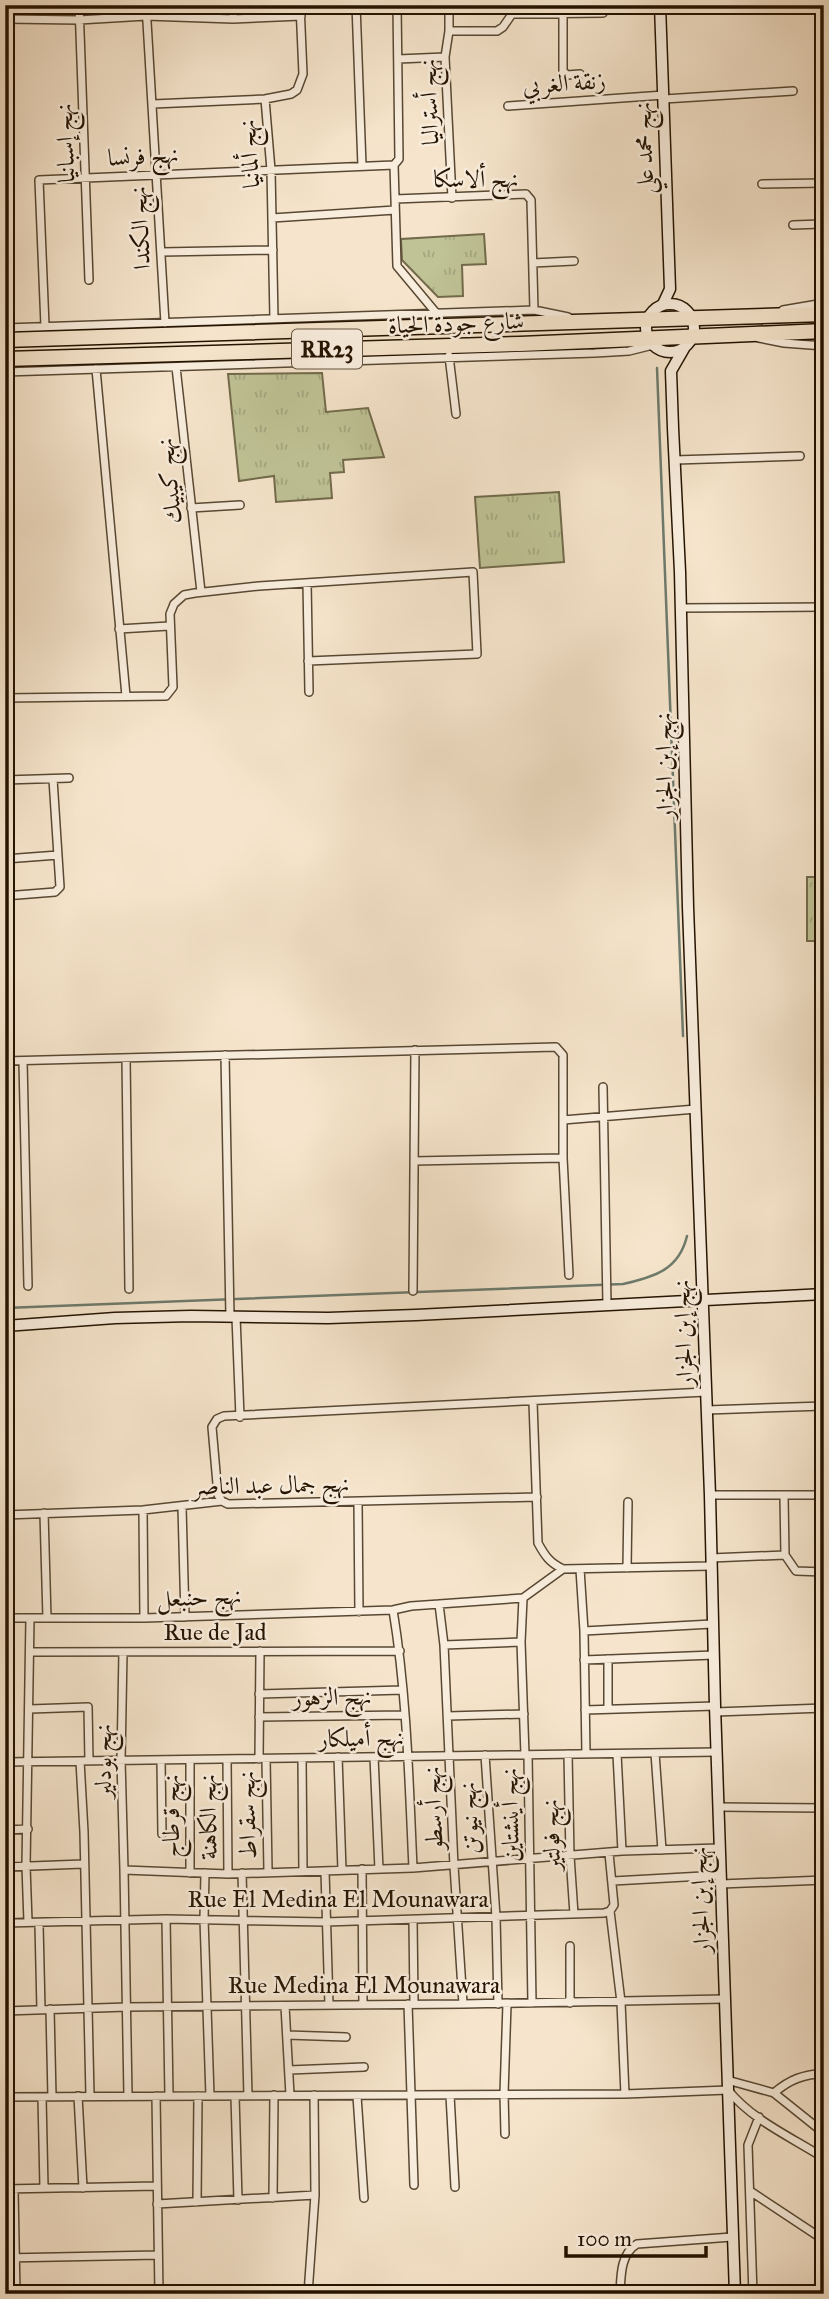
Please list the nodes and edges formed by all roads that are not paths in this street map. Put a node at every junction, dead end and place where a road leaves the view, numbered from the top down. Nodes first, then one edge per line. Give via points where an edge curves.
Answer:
1 (79, 5) edge
2 (146, 5) edge
3 (233, 5) edge
4 (300, 5) edge
5 (356, 5) edge
6 (397, 5) edge
7 (449, 5) edge
8 (660, 5) edge
9 (563, 9) edge
10 (603, 13) dead end
11 (146, 16) junction
12 (301, 16) junction
13 (5, 19) edge
14 (233, 19) junction
15 (79, 20) junction
16 (449, 31) junction
17 (445, 57) junction
18 (398, 58) junction
19 (580, 74) dead end
20 (793, 92) dead end
21 (664, 97) junction
22 (265, 99) junction
23 (153, 104) junction
24 (508, 106) dead end
25 (394, 164) junction
26 (362, 166) junction
27 (271, 170) junction
28 (157, 175) junction
29 (85, 178) junction
30 (824, 183) edge
31 (762, 184) dead end
32 (452, 198) junction
33 (395, 200) junction
34 (395, 210) junction
35 (272, 218) junction
36 (793, 225) dead end
37 (273, 250) junction
38 (161, 252) junction
39 (575, 261) dead end
40 (533, 264) junction
41 (89, 280) dead end
42 (824, 288) edge
43 (670, 289) junction
44 (824, 303) edge
45 (663, 304) junction
46 (678, 304) junction
47 (534, 310) junction
48 (437, 314) junction
49 (824, 314) edge
50 (764, 316) junction
51 (274, 318) junction
52 (692, 318) junction
53 (648, 321) junction
54 (165, 323) junction
55 (596, 323) junction
56 (45, 326) junction
57 (5, 328) edge
58 (824, 331) edge
59 (749, 334) junction
60 (5, 340) edge
61 (688, 342) junction
62 (654, 345) junction
63 (824, 345) edge
64 (449, 356) junction
65 (5, 359) edge
66 (176, 366) junction
67 (96, 369) junction
68 (671, 371) junction
69 (5, 372) edge
70 (456, 414) dead end
71 (800, 456) dead end
72 (675, 460) junction
73 (240, 505) dead end
74 (191, 508) junction
75 (307, 583) junction
76 (201, 592) junction
77 (824, 607) edge
78 (681, 608) junction
79 (169, 626) junction
80 (119, 629) junction
81 (308, 662) junction
82 (309, 692) dead end
83 (126, 696) junction
84 (5, 698) edge
85 (69, 778) dead end
86 (53, 779) junction
87 (5, 780) edge
88 (58, 855) junction
89 (5, 859) edge
90 (5, 896) edge
91 (415, 1050) junction
92 (225, 1055) junction
93 (126, 1058) junction
94 (5, 1061) edge
95 (23, 1061) junction
96 (603, 1087) dead end
97 (696, 1109) junction
98 (604, 1117) junction
99 (562, 1120) junction
100 (563, 1158) junction
101 (414, 1161) junction
102 (569, 1275) dead end
103 (28, 1286) dead end
104 (129, 1289) dead end
105 (413, 1291) dead end
106 (824, 1294) edge
107 (702, 1299) junction
108 (607, 1306) junction
109 (233, 1317) junction
110 (5, 1326) edge
111 (706, 1392) junction
112 (533, 1402) junction
113 (824, 1406) edge
114 (707, 1409) junction
115 (240, 1417) junction
116 (710, 1495) junction
117 (824, 1495) edge
118 (784, 1496) junction
119 (537, 1497) junction
120 (222, 1501) junction
121 (628, 1502) dead end
122 (358, 1503) junction
123 (182, 1507) junction
124 (143, 1510) junction
125 (44, 1513) junction
126 (5, 1515) edge
127 (785, 1555) junction
128 (711, 1562) junction
129 (627, 1568) junction
130 (563, 1569) junction
131 (580, 1569) junction
132 (824, 1572) edge
133 (523, 1598) junction
134 (439, 1604) junction
135 (393, 1610) junction
136 (359, 1612) junction
137 (185, 1616) junction
138 (5, 1618) edge
139 (30, 1618) junction
140 (47, 1618) junction
141 (144, 1618) junction
142 (712, 1624) junction
143 (584, 1631) junction
144 (521, 1642) junction
145 (444, 1645) junction
146 (260, 1651) junction
147 (400, 1651) junction
148 (30, 1652) junction
149 (122, 1652) junction
150 (714, 1655) junction
151 (608, 1658) junction
152 (584, 1660) junction
153 (403, 1690) junction
154 (259, 1694) junction
155 (824, 1708) edge
156 (30, 1709) junction
157 (608, 1709) junction
158 (715, 1709) junction
159 (585, 1710) junction
160 (405, 1714) junction
161 (524, 1714) junction
162 (448, 1716) junction
163 (260, 1717) junction
164 (717, 1752) junction
165 (655, 1753) junction
166 (568, 1754) junction
167 (586, 1754) junction
168 (617, 1754) junction
169 (485, 1755) junction
170 (527, 1755) junction
171 (450, 1756) junction
172 (374, 1757) junction
173 (408, 1757) junction
174 (302, 1758) junction
175 (338, 1758) junction
176 (227, 1759) junction
177 (262, 1759) junction
178 (121, 1760) junction
179 (161, 1760) junction
180 (190, 1760) junction
181 (80, 1761) junction
182 (89, 1761) junction
183 (5, 1762) edge
184 (28, 1762) junction
185 (720, 1807) junction
186 (824, 1808) edge
187 (28, 1829) junction
188 (5, 1830) edge
189 (162, 1834) dead end
190 (719, 1848) junction
191 (662, 1850) junction
192 (622, 1852) junction
193 (609, 1853) junction
194 (570, 1856) junction
195 (530, 1860) junction
196 (491, 1863) junction
197 (83, 1864) junction
198 (26, 1866) junction
199 (454, 1866) junction
200 (5, 1867) edge
201 (414, 1868) junction
202 (362, 1869) junction
203 (379, 1869) junction
204 (124, 1870) junction
205 (342, 1870) junction
206 (268, 1871) junction
207 (303, 1871) junction
208 (325, 1871) junction
209 (190, 1873) junction
210 (205, 1873) junction
211 (242, 1873) junction
212 (228, 1874) junction
213 (721, 1880) junction
214 (824, 1880) edge
215 (613, 1881) junction
216 (610, 1911) junction
217 (574, 1914) junction
218 (531, 1916) junction
219 (496, 1917) junction
220 (458, 1918) junction
221 (166, 1919) junction
222 (204, 1919) junction
223 (413, 1920) junction
224 (244, 1921) junction
225 (362, 1921) junction
226 (27, 1922) junction
227 (85, 1922) junction
228 (124, 1922) junction
229 (5, 1923) edge
230 (325, 1923) junction
231 (39, 1924) junction
232 (570, 1946) dead end
233 (724, 1999) junction
234 (621, 2002) junction
235 (532, 2003) junction
236 (570, 2003) junction
237 (411, 2004) junction
238 (463, 2004) junction
239 (498, 2004) junction
240 (507, 2004) junction
241 (329, 2005) junction
242 (363, 2005) junction
243 (206, 2006) junction
244 (285, 2006) junction
245 (127, 2007) junction
246 (168, 2007) junction
247 (244, 2007) junction
248 (87, 2009) junction
249 (45, 2010) junction
250 (5, 2011) edge
251 (287, 2035) junction
252 (345, 2036) dead end
253 (364, 2067) dead end
254 (289, 2070) junction
255 (824, 2073) edge
256 (727, 2085) junction
257 (774, 2093) junction
258 (504, 2094) junction
259 (625, 2094) junction
260 (274, 2095) junction
261 (290, 2095) junction
262 (314, 2095) junction
263 (357, 2095) junction
264 (450, 2095) junction
265 (78, 2096) junction
266 (90, 2096) junction
267 (128, 2096) junction
268 (156, 2096) junction
269 (169, 2096) junction
270 (198, 2096) junction
271 (211, 2096) junction
272 (235, 2096) junction
273 (248, 2096) junction
274 (410, 2096) junction
275 (5, 2097) edge
276 (43, 2097) junction
277 (52, 2097) junction
278 (759, 2118) junction
279 (824, 2133) edge
280 (505, 2134) dead end
281 (5, 2156) edge
282 (824, 2158) edge
283 (6, 2174) edge
284 (414, 2185) dead end
285 (157, 2186) junction
286 (455, 2187) dead end
287 (44, 2188) junction
288 (83, 2188) junction
289 (10, 2189) edge
290 (750, 2191) junction
291 (315, 2195) junction
292 (273, 2198) junction
293 (364, 2198) dead end
294 (238, 2200) junction
295 (197, 2202) junction
296 (158, 2204) junction
297 (732, 2237) junction
298 (824, 2240) edge
299 (158, 2255) junction
300 (5, 2258) edge
301 (16, 2258) junction
302 (16, 2294) edge
303 (159, 2294) edge
304 (308, 2294) edge
305 (620, 2294) edge
306 (735, 2294) edge
307 (753, 2294) edge

1 - 15 street, نهج إسبانيا
2 - 11 street, نهج الكندا
3 - 14 street
4 - 12 street
5 - 26 street
6 - 18 street
7 - 16 street, نهج أستراليا
8 - 21 street, نهج محمد علي
9 - 10 street
9 - 16 street via 512,15 497,31
9 - 19 street via 563,71
11 - 14 street
11 - 15 street
11 - 23 street, نهج الكندا
12 - 14 street
12 - 22 street via 301,82 291,94
13 - 15 street
15 - 29 street, نهج إسبانيا
16 - 17 street, نهج أستراليا
17 - 18 street
17 - 32 street, نهج أستراليا
18 - 25 street via 399,159
20 - 21 street, زنقة الغربي
21 - 24 street, زنقة الغربي
21 - 43 street, نهج محمد علي
22 - 23 street, نهج ألمانيا
22 - 27 street, نهج ألمانيا
23 - 28 street, نهج الكندا
25 - 26 street, نهج فرنسا
25 - 33 street
26 - 27 street, نهج فرنسا
27 - 28 street, نهج فرنسا
27 - 35 street, نهج ألمانيا
28 - 29 street, نهج فرنسا
28 - 38 street, نهج الكندا
29 - 41 street, نهج إسبانيا
29 - 56 street, نهج فرنسا via 39,180
30 - 31 street
32 - 33 street, نهج ألاسكا
32 - 40 street, نهج ألاسكا via 526,194 531,200
33 - 34 street
34 - 35 street
34 - 48 street via 397,266
35 - 37 street, نهج ألمانيا
36 - 42 street via 821,224
37 - 38 street
37 - 51 street, نهج ألمانيا
38 - 54 street, نهج الكندا
39 - 40 street
40 - 47 street, نهج ألاسكا
43 - 45 street
43 - 46 street
44 - 50 street
45 - 46 street
45 - 53 street
46 - 52 street
47 - 48 street
47 - 55 street
48 - 51 street
49 - 50 highway, شارع جودة الحياة / RR23
50 - 52 highway, شارع جودة الحياة / RR23
51 - 54 street
52 - 53 highway, شارع جودة الحياة / RR23
52 - 61 street
53 - 55 highway, شارع جودة الحياة / RR23
53 - 62 street
54 - 56 street
55 - 60 highway, شارع جودة الحياة / RR23
56 - 57 street
58 - 59 highway, شارع جودة الحياة / RR23
59 - 61 highway, شارع جودة الحياة / RR23
59 - 63 street via 784,343
61 - 62 highway, شارع جودة الحياة / RR23
61 - 68 street
62 - 64 street via 595,353
62 - 65 highway, شارع جودة الحياة / RR23
62 - 68 street
64 - 66 street
64 - 70 street
66 - 67 street
66 - 74 street, نهج كيبيك
67 - 69 street
67 - 80 street
68 - 72 street, نهج إبن الجزار
71 - 72 street
72 - 78 street, نهج إبن الجزار
73 - 74 street
74 - 76 street, نهج كيبيك
75 - 76 street
75 - 81 street
75 - 81 street via 473,572 477,654
76 - 79 street via 184,595 174,604
77 - 78 street
78 - 97 street, نهج إبن الجزار
79 - 80 street
79 - 83 street via 170,693
80 - 83 street
81 - 82 street
83 - 84 street
85 - 86 street
86 - 87 street
86 - 88 street
88 - 89 street
88 - 90 street via 58,891
91 - 92 street
91 - 99 street via 556,1047 563,1055
91 - 101 street
92 - 93 street
92 - 109 street
93 - 95 street
93 - 104 street
94 - 95 street
95 - 103 street
96 - 98 street
97 - 98 street
97 - 107 street, نهج إبن الجزار
98 - 99 street
98 - 108 street
99 - 100 street
100 - 101 street
100 - 102 street
101 - 105 street
106 - 107 street
107 - 108 street
107 - 111 street, نهج إبن الجزار
108 - 109 street via 340,1318
109 - 110 street via 115,1318
109 - 115 street
111 - 112 street
111 - 114 street, نهج إبن الجزار
112 - 115 street
112 - 119 street
113 - 114 street
114 - 116 street, نهج إبن الجزار
115 - 120 street via 224,1416 212,1427
116 - 118 street
116 - 128 street, نهج إبن الجزار
117 - 118 street
118 - 127 street
119 - 122 street, نهج جمال عبد الناصر
119 - 130 street via 538,1543 545,1557
120 - 122 street, نهج جمال عبد الناصر
120 - 123 street, نهج جمال عبد الناصر
121 - 129 street
122 - 136 street
123 - 124 street, نهج جمال عبد الناصر
123 - 137 street
124 - 125 street, نهج جمال عبد الناصر
124 - 141 street
125 - 126 street, نهج جمال عبد الناصر
125 - 140 street
127 - 128 street
127 - 132 street via 796,1571
128 - 129 street
128 - 142 street, نهج إبن الجزار
129 - 131 street
130 - 131 street
130 - 133 street
131 - 143 street
133 - 134 street, نهج حنبعل
133 - 144 street, نهج أينشتاين
134 - 135 street, نهج حنبعل
134 - 145 street, نهج أرسطو
135 - 136 street, نهج حنبعل
135 - 147 street
136 - 137 street, نهج حنبعل
137 - 141 street, نهج حنبعل
138 - 139 street, نهج حنبعل
139 - 140 street, نهج حنبعل
139 - 148 street
140 - 141 street, نهج حنبعل
142 - 143 street
142 - 150 street, نهج إبن الجزار
143 - 152 street
144 - 145 street
144 - 161 street, نهج أينشتاين
145 - 162 street, نهج أرسطو
146 - 147 street, Rue de Jad
146 - 149 street, Rue de Jad
146 - 154 street, نهج سقراط
147 - 153 street
148 - 149 street, Rue de Jad
148 - 156 street
149 - 178 street, نهج بودلير
150 - 151 street
150 - 158 street, نهج إبن الجزار
151 - 152 street
151 - 157 street
152 - 159 street
153 - 154 street
153 - 160 street
154 - 163 street, نهج سقراط
155 - 158 street
156 - 182 street via 88,1707
156 - 184 street
157 - 158 street
157 - 159 street
158 - 164 street, نهج إبن الجزار
159 - 167 street
160 - 163 street, نهج الزهور
160 - 173 street
161 - 162 street
161 - 170 street, نهج أينشتاين
162 - 171 street, نهج أرسطو
163 - 177 street, نهج سقراط
164 - 165 street, نهج أميلكار
164 - 185 street, نهج إبن الجزار
165 - 168 street, نهج أميلكار
165 - 191 street
166 - 167 street, نهج أميلكار
166 - 170 street, نهج أميلكار
166 - 194 street, نهج فولتير
167 - 168 street, نهج أميلكار
168 - 192 street
169 - 170 street, نهج أميلكار
169 - 171 street, نهج أميلكار
169 - 196 street, نهج نيوتن
170 - 195 street, نهج أينشتاين
171 - 173 street, نهج أميلكار
171 - 199 street, نهج أرسطو
172 - 173 street, نهج أميلكار
172 - 175 street, نهج أميلكار
172 - 203 street
173 - 201 street
174 - 175 street, نهج أميلكار
174 - 177 street, نهج أميلكار
174 - 207 street
175 - 205 street
176 - 177 street, نهج أميلكار
176 - 180 street, نهج أميلكار
176 - 212 street, نهج الكاهنة
177 - 206 street, نهج سقراط
178 - 179 street, نهج أميلكار
178 - 182 street, نهج أميلكار
178 - 204 street, نهج بودلير
179 - 180 street, نهج أميلكار
179 - 189 street
180 - 209 street, نهج قرطاج
181 - 182 street, نهج أميلكار
181 - 184 street, نهج أميلكار
181 - 197 street
183 - 184 street, نهج أميلكار
184 - 187 street
185 - 186 street
185 - 190 street, نهج إبن الجزار
187 - 188 street
187 - 198 street
190 - 191 street
190 - 213 street, نهج إبن الجزار
191 - 192 street
192 - 193 street
193 - 194 street
193 - 215 street
194 - 195 street
194 - 217 street, نهج فولتير
195 - 196 street
195 - 218 street, نهج أينشتاين
196 - 199 street
196 - 219 street, نهج نيوتن
197 - 198 street
197 - 227 street
198 - 200 street
198 - 226 street
199 - 201 street
199 - 220 street, نهج أرسطو
201 - 203 street
202 - 203 street
202 - 205 street
202 - 225 street
204 - 209 street
204 - 228 street, نهج بودلير
205 - 208 street
206 - 207 street
206 - 211 street
207 - 208 street
208 - 230 street
209 - 210 street
210 - 212 street
210 - 222 street
211 - 212 street
211 - 224 street
213 - 214 street
213 - 215 street
213 - 233 street, نهج إبن الجزار
215 - 216 street
216 - 217 street, Rue El Medina El Mounawara
216 - 234 street
217 - 218 street, Rue El Medina El Mounawara
218 - 219 street, Rue El Medina El Mounawara
218 - 235 street, نهج أينشتاين
219 - 220 street, Rue El Medina El Mounawara
219 - 239 street, نهج نيوتن
220 - 223 street, Rue El Medina El Mounawara
220 - 238 street, نهج أرسطو
221 - 222 street, Rue El Medina El Mounawara
221 - 228 street, Rue El Medina El Mounawara
221 - 246 street
222 - 224 street, Rue El Medina El Mounawara
222 - 243 street
223 - 225 street, Rue El Medina El Mounawara
223 - 237 street
224 - 230 street, Rue El Medina El Mounawara
224 - 247 street
225 - 230 street, Rue El Medina El Mounawara
225 - 242 street
226 - 229 street, Rue El Medina El Mounawara
226 - 231 street, Rue El Medina El Mounawara
227 - 228 street, Rue El Medina El Mounawara
227 - 231 street, Rue El Medina El Mounawara
227 - 248 street
228 - 245 street, نهج بودلير
230 - 241 street
231 - 249 street
232 - 236 street
233 - 234 street, Rue Medina El Mounawara
233 - 256 street, نهج إبن الجزار
234 - 236 street, Rue Medina El Mounawara
234 - 259 street
235 - 236 street, Rue Medina El Mounawara
235 - 240 street, Rue Medina El Mounawara
237 - 238 street, Rue Medina El Mounawara
237 - 242 street, Rue Medina El Mounawara
237 - 274 street
238 - 239 street, Rue Medina El Mounawara
239 - 240 street, Rue Medina El Mounawara
240 - 258 street
241 - 242 street, Rue Medina El Mounawara
241 - 244 street, Rue Medina El Mounawara
243 - 246 street, Rue Medina El Mounawara
243 - 247 street, Rue Medina El Mounawara
243 - 271 street
244 - 247 street, Rue Medina El Mounawara
244 - 251 street
245 - 246 street, Rue Medina El Mounawara
245 - 248 street, Rue Medina El Mounawara
245 - 267 street, نهج بودلير
246 - 269 street
247 - 273 street
248 - 249 street, Rue Medina El Mounawara
248 - 266 street
249 - 250 street, Rue Medina El Mounawara
249 - 277 street
251 - 252 street
251 - 254 street
253 - 254 street
254 - 261 street
255 - 257 street via 789,2081
256 - 257 street
256 - 259 street
256 - 278 street via 739,2103
256 - 297 street, نهج إبن الجزار
257 - 279 street
258 - 259 street
258 - 264 street
258 - 280 street
260 - 261 street
260 - 273 street
260 - 292 street
261 - 262 street
262 - 263 street
262 - 291 street
263 - 274 street
263 - 293 street
264 - 274 street
264 - 286 street
265 - 266 street
265 - 277 street
265 - 288 street
266 - 267 street
267 - 268 street
268 - 269 street
268 - 285 street
269 - 270 street
270 - 271 street
270 - 295 street
271 - 272 street
272 - 273 street
272 - 294 street
274 - 284 street
275 - 276 street
276 - 277 street
276 - 287 street
278 - 282 street
278 - 290 street via 748,2145
281 - 283 street
285 - 288 street
285 - 296 street
287 - 288 street
287 - 289 street
289 - 301 street
290 - 298 street
290 - 307 street
291 - 292 street
291 - 304 street
292 - 294 street
294 - 295 street
295 - 296 street
296 - 299 street
297 - 305 street via 636,2244 622,2268
297 - 306 street, نهج إبن الجزار
299 - 301 street
299 - 303 street
300 - 301 street
301 - 302 street

